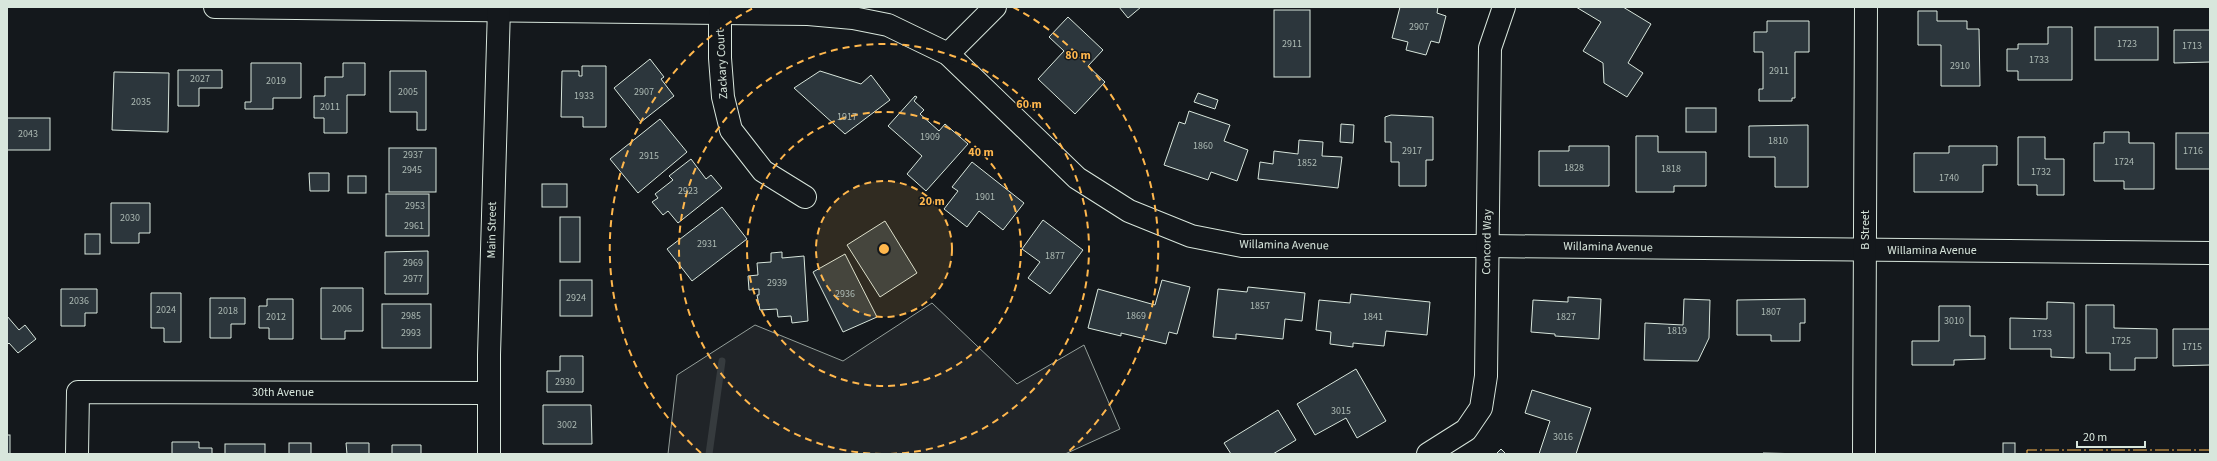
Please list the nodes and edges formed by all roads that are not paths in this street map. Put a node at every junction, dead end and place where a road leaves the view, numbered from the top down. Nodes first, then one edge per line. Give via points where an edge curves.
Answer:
1 (215, 7) edge
2 (995, 7) edge
3 (1504, 7) edge
4 (1866, 7) edge
5 (499, 9) edge
6 (720, 15) junction
7 (948, 54) junction
8 (805, 197) dead end
9 (1486, 246) junction
10 (1864, 250) junction
11 (2210, 253) edge
12 (489, 393) junction
13 (77, 454) edge
14 (489, 454) edge
15 (1428, 454) edge
16 (1864, 454) edge

1 - 5 street, Willamina Avenue
2 - 7 street
3 - 9 street, Concord Way via 1490,48
4 - 10 street, B Street
5 - 6 street, Willamina Avenue
5 - 12 street, Main Street
6 - 7 street, Willamina Avenue via 808,14 853,18 888,25
6 - 8 street, Zackary Court via 723,97 731,130 763,172
7 - 9 street, Willamina Avenue via 1077,178 1129,211 1191,236 1242,246
9 - 10 street, Willamina Avenue
9 - 15 street, Concord Way via 1486,376 1481,408 1466,430
10 - 11 street, Willamina Avenue
10 - 16 street, B Street
12 - 13 street, 30th Avenue via 78,392
12 - 14 street, Main Street

